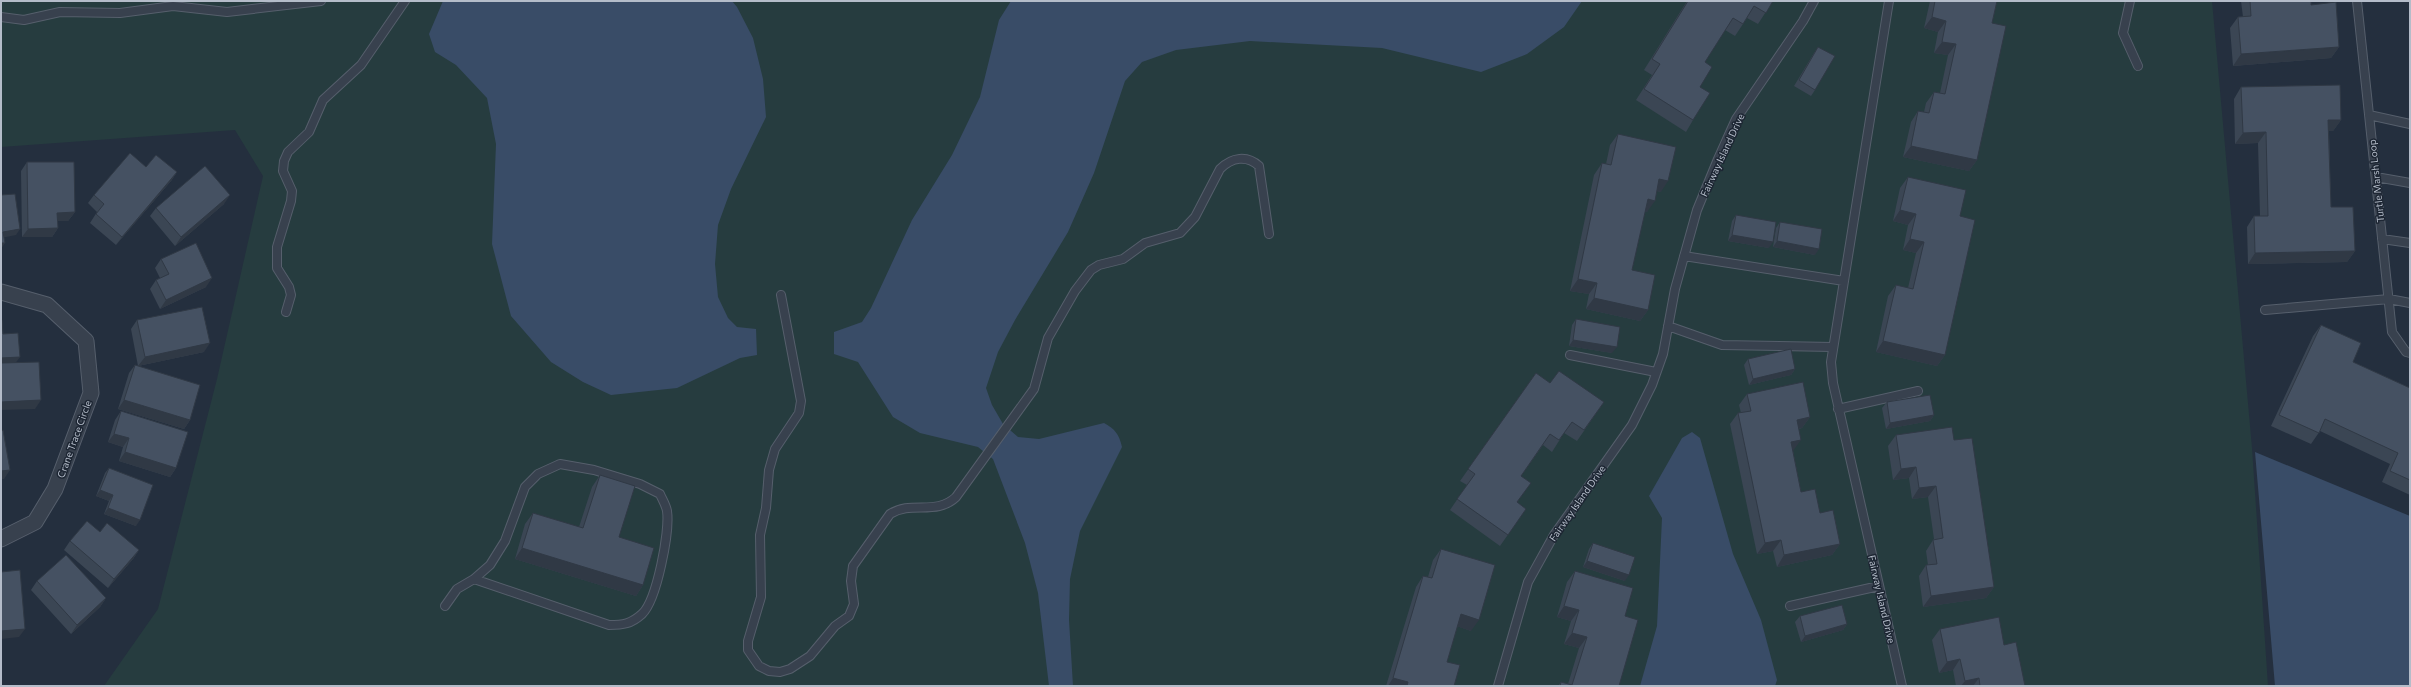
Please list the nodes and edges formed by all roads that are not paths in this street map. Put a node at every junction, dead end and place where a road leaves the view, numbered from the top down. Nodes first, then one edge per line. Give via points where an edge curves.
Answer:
1 (321, 1) edge
2 (405, 1) edge
3 (1814, 1) edge
4 (1889, 1) edge
5 (2130, 1) edge
6 (2358, 1) edge
7 (1, 17) edge
8 (2138, 66) dead end
9 (2369, 115) junction
10 (2410, 124) edge
11 (2376, 177) junction
12 (2410, 183) edge
13 (1269, 234) dead end
14 (2382, 239) junction
15 (2410, 243) edge
16 (1684, 256) junction
17 (1844, 281) junction
18 (1, 292) edge
19 (781, 296) dead end
20 (2389, 299) junction
21 (2410, 303) edge
22 (2265, 310) dead end
23 (286, 312) dead end
24 (1668, 326) junction
25 (1833, 347) junction
26 (2410, 353) edge
27 (1570, 355) dead end
28 (1656, 372) junction
29 (1918, 391) dead end
30 (1838, 409) junction
31 (1, 539) edge
32 (474, 579) junction
33 (1879, 586) junction
34 (445, 606) dead end
35 (1790, 606) dead end
36 (1498, 686) edge
37 (1902, 686) edge

1 - 7 lane via 227,12 172,6 120,13 60,12 24,20
2 - 23 lane via 361,65 323,100 309,132 288,152 284,162 283,171 292,191 277,247 277,268 291,294
3 - 16 lane, Fairway Island Drive via 1804,21 1736,120 1696,210
4 - 17 lane, Fairway Island Drive
5 - 8 lane via 2122,27
6 - 9 lane, Turtle Marsh Loop
9 - 10 lane
9 - 11 lane, Turtle Marsh Loop
11 - 12 lane
11 - 14 lane, Turtle Marsh Loop
13 - 19 lane via 1259,166 1254,161 1241,158 1226,163 1214,178 1195,217 1180,233 1145,243 1123,259 1090,270 1056,321 1048,338 1034,389 956,497 948,505 937,508 907,508 890,514 853,566 853,610 810,656 790,669 769,672 759,666 748,650 748,641 761,597 760,535 766,508 769,470 776,449 799,413 801,401
14 - 15 lane
14 - 20 lane, Turtle Marsh Loop
16 - 17 lane
16 - 24 lane, Fairway Island Drive
17 - 25 lane, Fairway Island Drive
18 - 31 street, Crane Trace Circle via 47,305 86,341 91,392 55,489 35,522
20 - 21 lane
20 - 22 lane
20 - 26 lane, Turtle Marsh Loop via 2392,332 2406,352
24 - 25 lane via 1722,345
24 - 28 lane, Fairway Island Drive via 1663,354
25 - 30 lane, Fairway Island Drive via 1831,362
27 - 28 lane
28 - 36 lane, Fairway Island Drive via 1632,425 1554,535 1528,582
29 - 30 lane
30 - 33 lane, Fairway Island Drive
32 - 32 lane via 490,565 505,541 525,487 538,474 560,464 594,470 640,484 660,494 667,510 666,534 653,594 643,613 626,625 609,625
32 - 34 lane via 457,589
33 - 35 lane
33 - 37 lane, Fairway Island Drive

